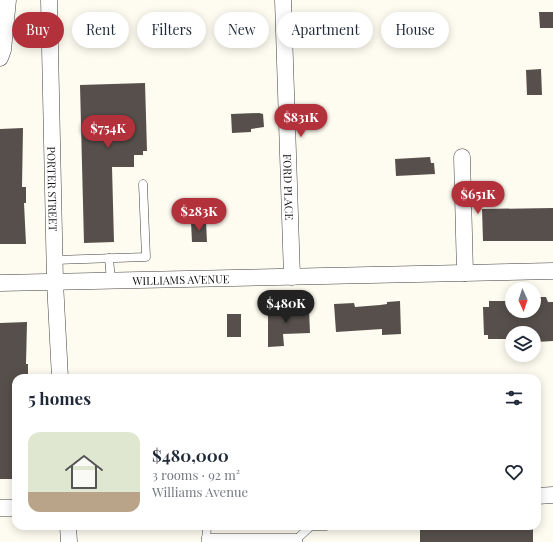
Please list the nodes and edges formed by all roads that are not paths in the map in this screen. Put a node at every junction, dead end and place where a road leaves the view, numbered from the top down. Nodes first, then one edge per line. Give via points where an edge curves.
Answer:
1 (8, 0) edge
2 (49, 0) edge
3 (283, 0) edge
4 (0, 58) edge
5 (462, 157) dead end
6 (143, 184) dead end
7 (109, 258) junction
8 (55, 260) junction
9 (553, 270) edge
10 (465, 273) junction
11 (292, 277) junction
12 (111, 281) junction
13 (55, 282) junction
14 (0, 283) edge
15 (60, 374) edge
16 (553, 495) edge
17 (541, 496) edge
18 (0, 508) edge
19 (12, 508) edge
20 (68, 530) edge
21 (207, 530) edge
22 (308, 530) edge
23 (206, 540) edge
24 (298, 540) edge
25 (69, 542) edge

1 - 4 street
2 - 8 street, PORTER STREET
3 - 11 street, FORD PLACE
5 - 10 street
6 - 7 lane via 146,257
7 - 8 lane
7 - 12 lane
8 - 13 street, PORTER STREET
9 - 10 street, WILLIAMS AVENUE
10 - 11 street, WILLIAMS AVENUE
11 - 12 street, WILLIAMS AVENUE
12 - 13 street, WILLIAMS AVENUE
13 - 14 street, WILLIAMS AVENUE
13 - 15 street, PORTER STREET
16 - 17 street
18 - 19 street
20 - 25 street
21 - 23 lane
22 - 24 lane
23 - 24 lane

